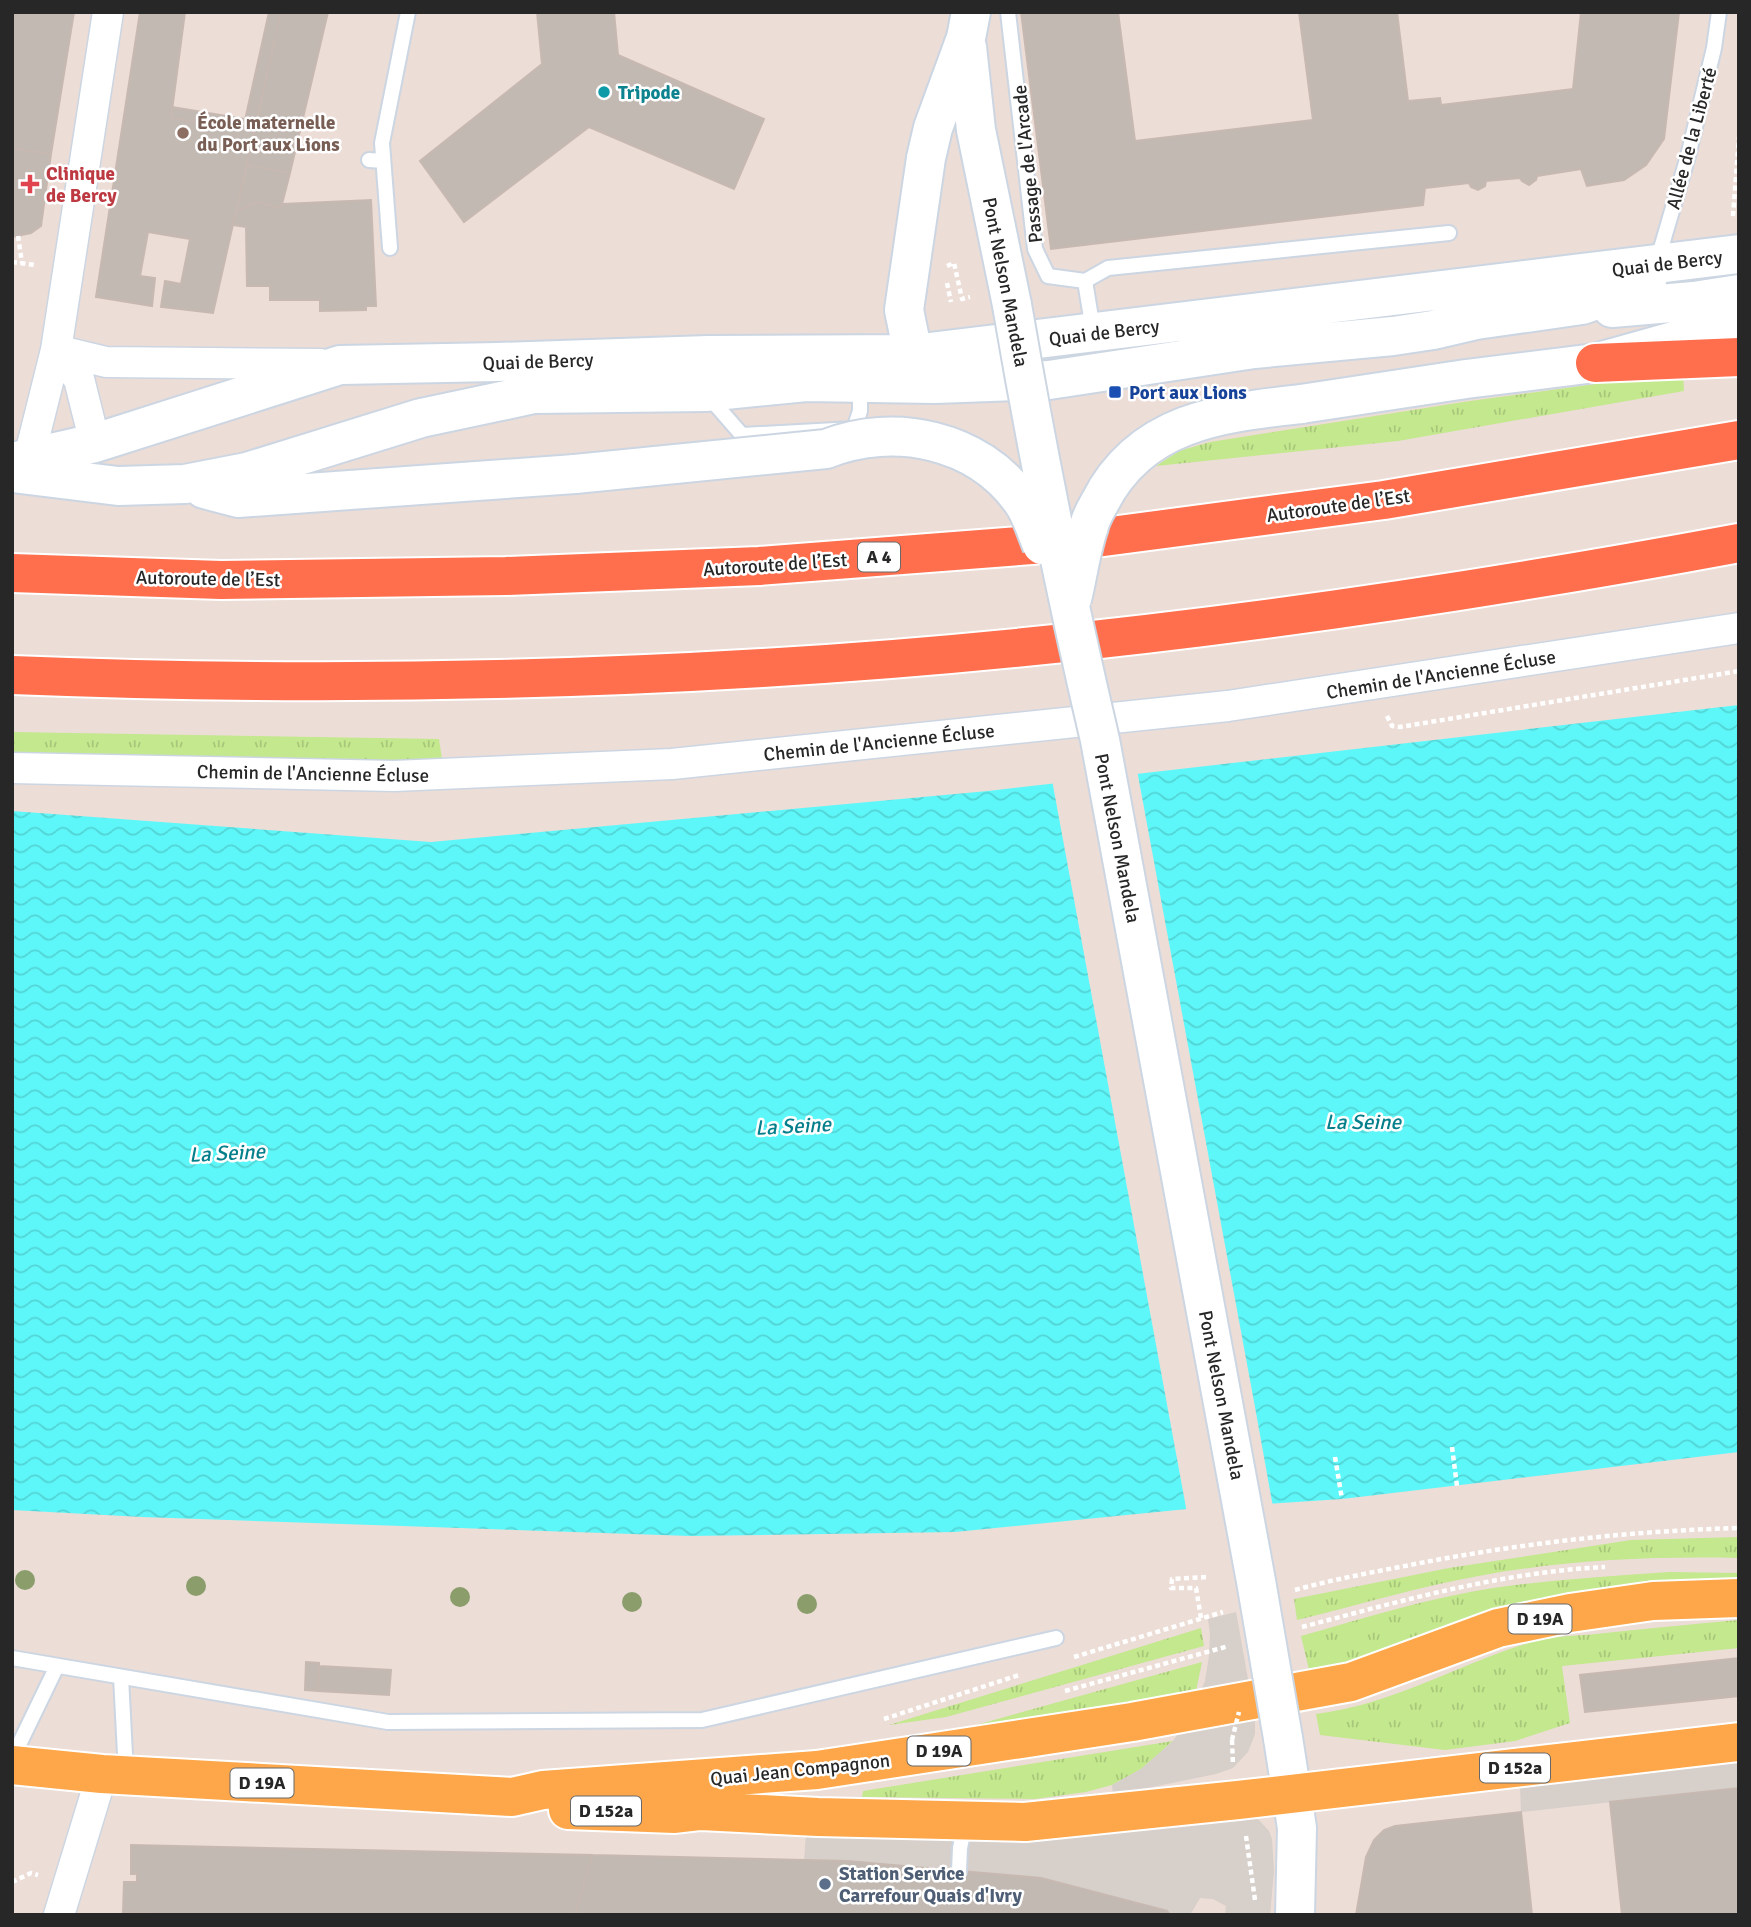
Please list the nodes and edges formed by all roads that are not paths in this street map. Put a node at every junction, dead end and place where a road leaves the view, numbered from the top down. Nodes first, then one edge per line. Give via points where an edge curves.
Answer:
1 (108, 12) edge
2 (408, 12) edge
3 (1008, 12) edge
4 (1719, 12) edge
5 (968, 25) edge
6 (1449, 233) dead end
7 (390, 248) dead end
8 (1735, 255) edge
9 (1657, 263) junction
10 (1085, 281) junction
11 (1739, 295) edge
12 (1582, 305) junction
13 (1739, 320) edge
14 (1094, 332) junction
15 (1254, 349) junction
16 (56, 350) junction
17 (1739, 357) edge
18 (1595, 363) junction
19 (340, 365) junction
20 (913, 369) junction
21 (1739, 440) edge
22 (95, 443) junction
23 (18, 465) edge
24 (185, 484) junction
25 (1739, 543) edge
26 (12, 573) edge
27 (1069, 612) junction
28 (1739, 628) edge
29 (12, 675) edge
30 (12, 768) edge
31 (1739, 1598) edge
32 (1056, 1638) dead end
33 (12, 1658) edge
34 (57, 1666) junction
35 (121, 1677) junction
36 (1739, 1742) edge
37 (12, 1759) edge
38 (12, 1765) edge
39 (114, 1775) junction
40 (747, 1776) junction
41 (1292, 1793) junction
42 (512, 1797) junction
43 (701, 1811) junction
44 (783, 1815) junction
45 (965, 1821) junction
46 (959, 1871) dead end
47 (59, 1915) edge
48 (1295, 1915) edge

1 - 16 street
2 - 7 lane via 376,160
3 - 10 lane, Passage de l'Arcade via 1035,249 1048,275
4 - 9 lane, Allée de la Liberté via 1688,156
5 - 20 main road via 926,158 904,310
5 - 27 main road, Pont Nelson Mandela, bridge via 976,130
6 - 10 lane via 1108,268
8 - 9 main road, Quai de Bercy
9 - 12 main road via 1637,292
9 - 14 main road, Quai de Bercy
10 - 14 lane
11 - 12 main road via 1634,308
12 - 15 main road via 1393,336
13 - 18 main road
14 - 15 main road via 1101,347 1118,355 1218,342
14 - 20 main road, Quai de Bercy
15 - 20 main road via 1049,380
16 - 19 street, Quai de Bercy via 106,362
16 - 22 street via 79,379
16 - 23 street
17 - 18 highway
18 - 27 main road, bridge via 1237,411 1176,428 1154,440 1110,483 1089,524
19 - 20 main road, Quai de Bercy via 708,355
19 - 22 main road, Quai de Bercy
20 - 24 main road via 860,383 806,382 705,392 534,394 421,418 247,472
21 - 26 highway, Autoroute de l’Est / A 4 via 1384,499 1031,545 759,566 221,580
22 - 23 main road, Quai de Bercy
22 - 24 main road via 115,467
23 - 24 main road via 118,486
24 - 27 main road, bridge via 238,498 575,474 826,449 878,437 919,437 953,447 1005,480 1024,503
25 - 29 highway via 1455,592 1226,624 982,651 766,668 502,680 287,682
27 - 41 main road, Pont Nelson Mandela, bridge via 1100,740
28 - 30 street, Chemin de l'Ancienne Écluse via 1228,706 672,764 394,776
31 - 40 main road, Quai Jean Compagnon / D 19A via 1653,1601 1570,1612 1498,1628 1351,1682 1105,1726 834,1768
32 - 35 lane via 702,1720 387,1722
33 - 34 lane
34 - 35 lane
34 - 37 lane
35 - 39 lane
36 - 41 main road, D 152a
38 - 39 main road, Quai Jean Compagnon / D 19A
39 - 42 main road, Quai Jean Compagnon / D 19A
39 - 47 street
40 - 42 main road, Quai Jean Compagnon / D 19A via 542,1790
40 - 43 main road
40 - 44 main road
41 - 45 main road, D 152a via 1025,1822
41 - 48 main road, Pont Nelson Mandela via 1297,1828
42 - 43 main road, D 152a via 564,1810
43 - 44 main road, D 152a
44 - 45 main road, D 152a
45 - 46 lane

